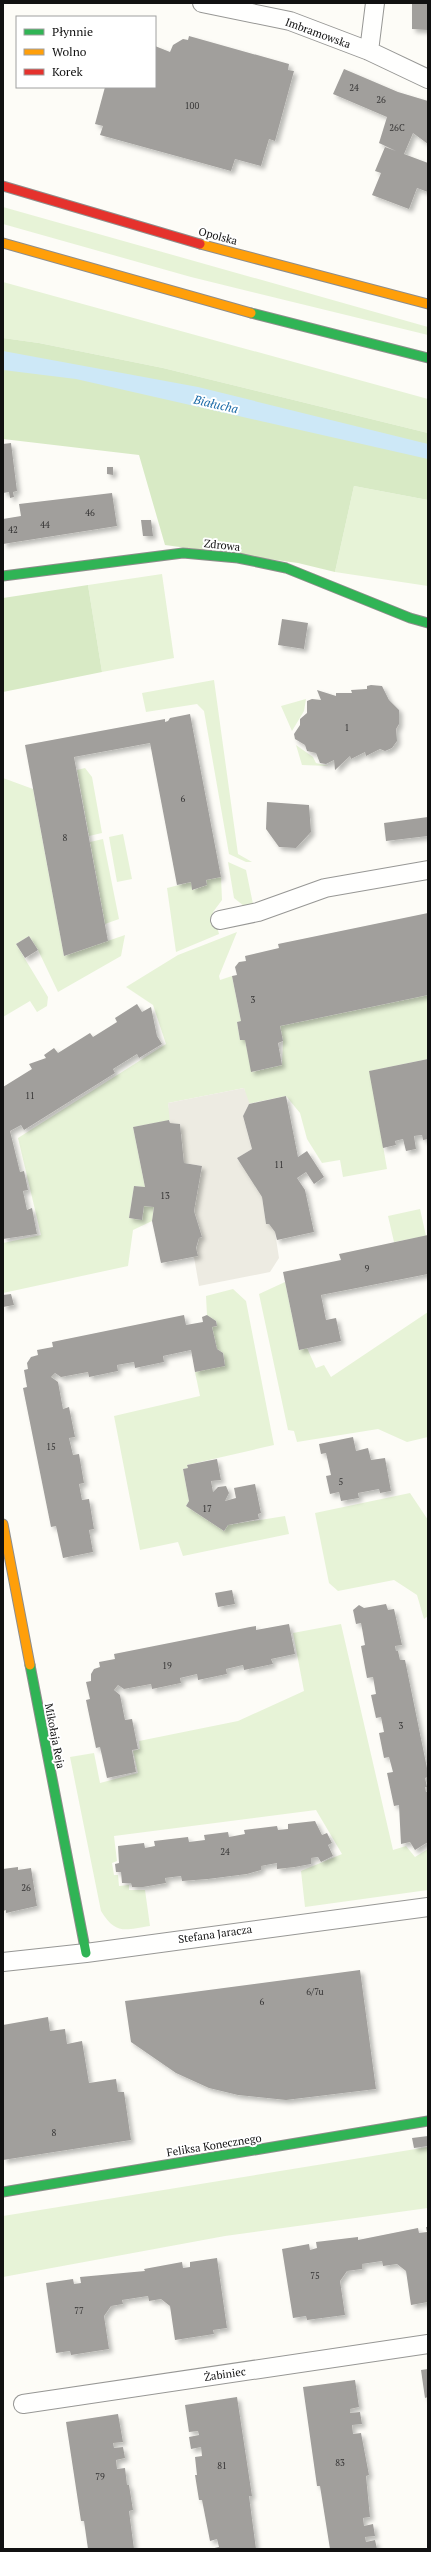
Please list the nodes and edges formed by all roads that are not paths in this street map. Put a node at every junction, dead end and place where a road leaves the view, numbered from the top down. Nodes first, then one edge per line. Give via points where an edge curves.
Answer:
1 (202, 3) edge
2 (375, 3) edge
3 (369, 51) junction
4 (428, 79) edge
5 (3, 186) edge
6 (3, 243) edge
7 (428, 304) edge
8 (428, 358) edge
9 (3, 576) edge
10 (428, 623) edge
11 (428, 870) edge
12 (220, 920) dead end
13 (3, 1524) edge
14 (428, 1907) edge
15 (86, 1953) junction
16 (3, 1962) edge
17 (428, 2122) edge
18 (3, 2192) edge
19 (428, 2344) edge
20 (22, 2404) dead end

1 - 3 street, Imbramowska via 290,21
2 - 3 street
3 - 4 street, Imbramowska
5 - 7 street, Opolska via 208,246
6 - 8 street via 268,318
9 - 10 street, Zdrowa via 183,553 238,558 286,568
11 - 12 street via 325,888 258,912
13 - 15 street, Mikołaja Reja
14 - 15 street, Stefana Jaracza
15 - 16 street, Stefana Jaracza
17 - 18 street, Feliksa Konecznego
19 - 20 street, Żabiniec

